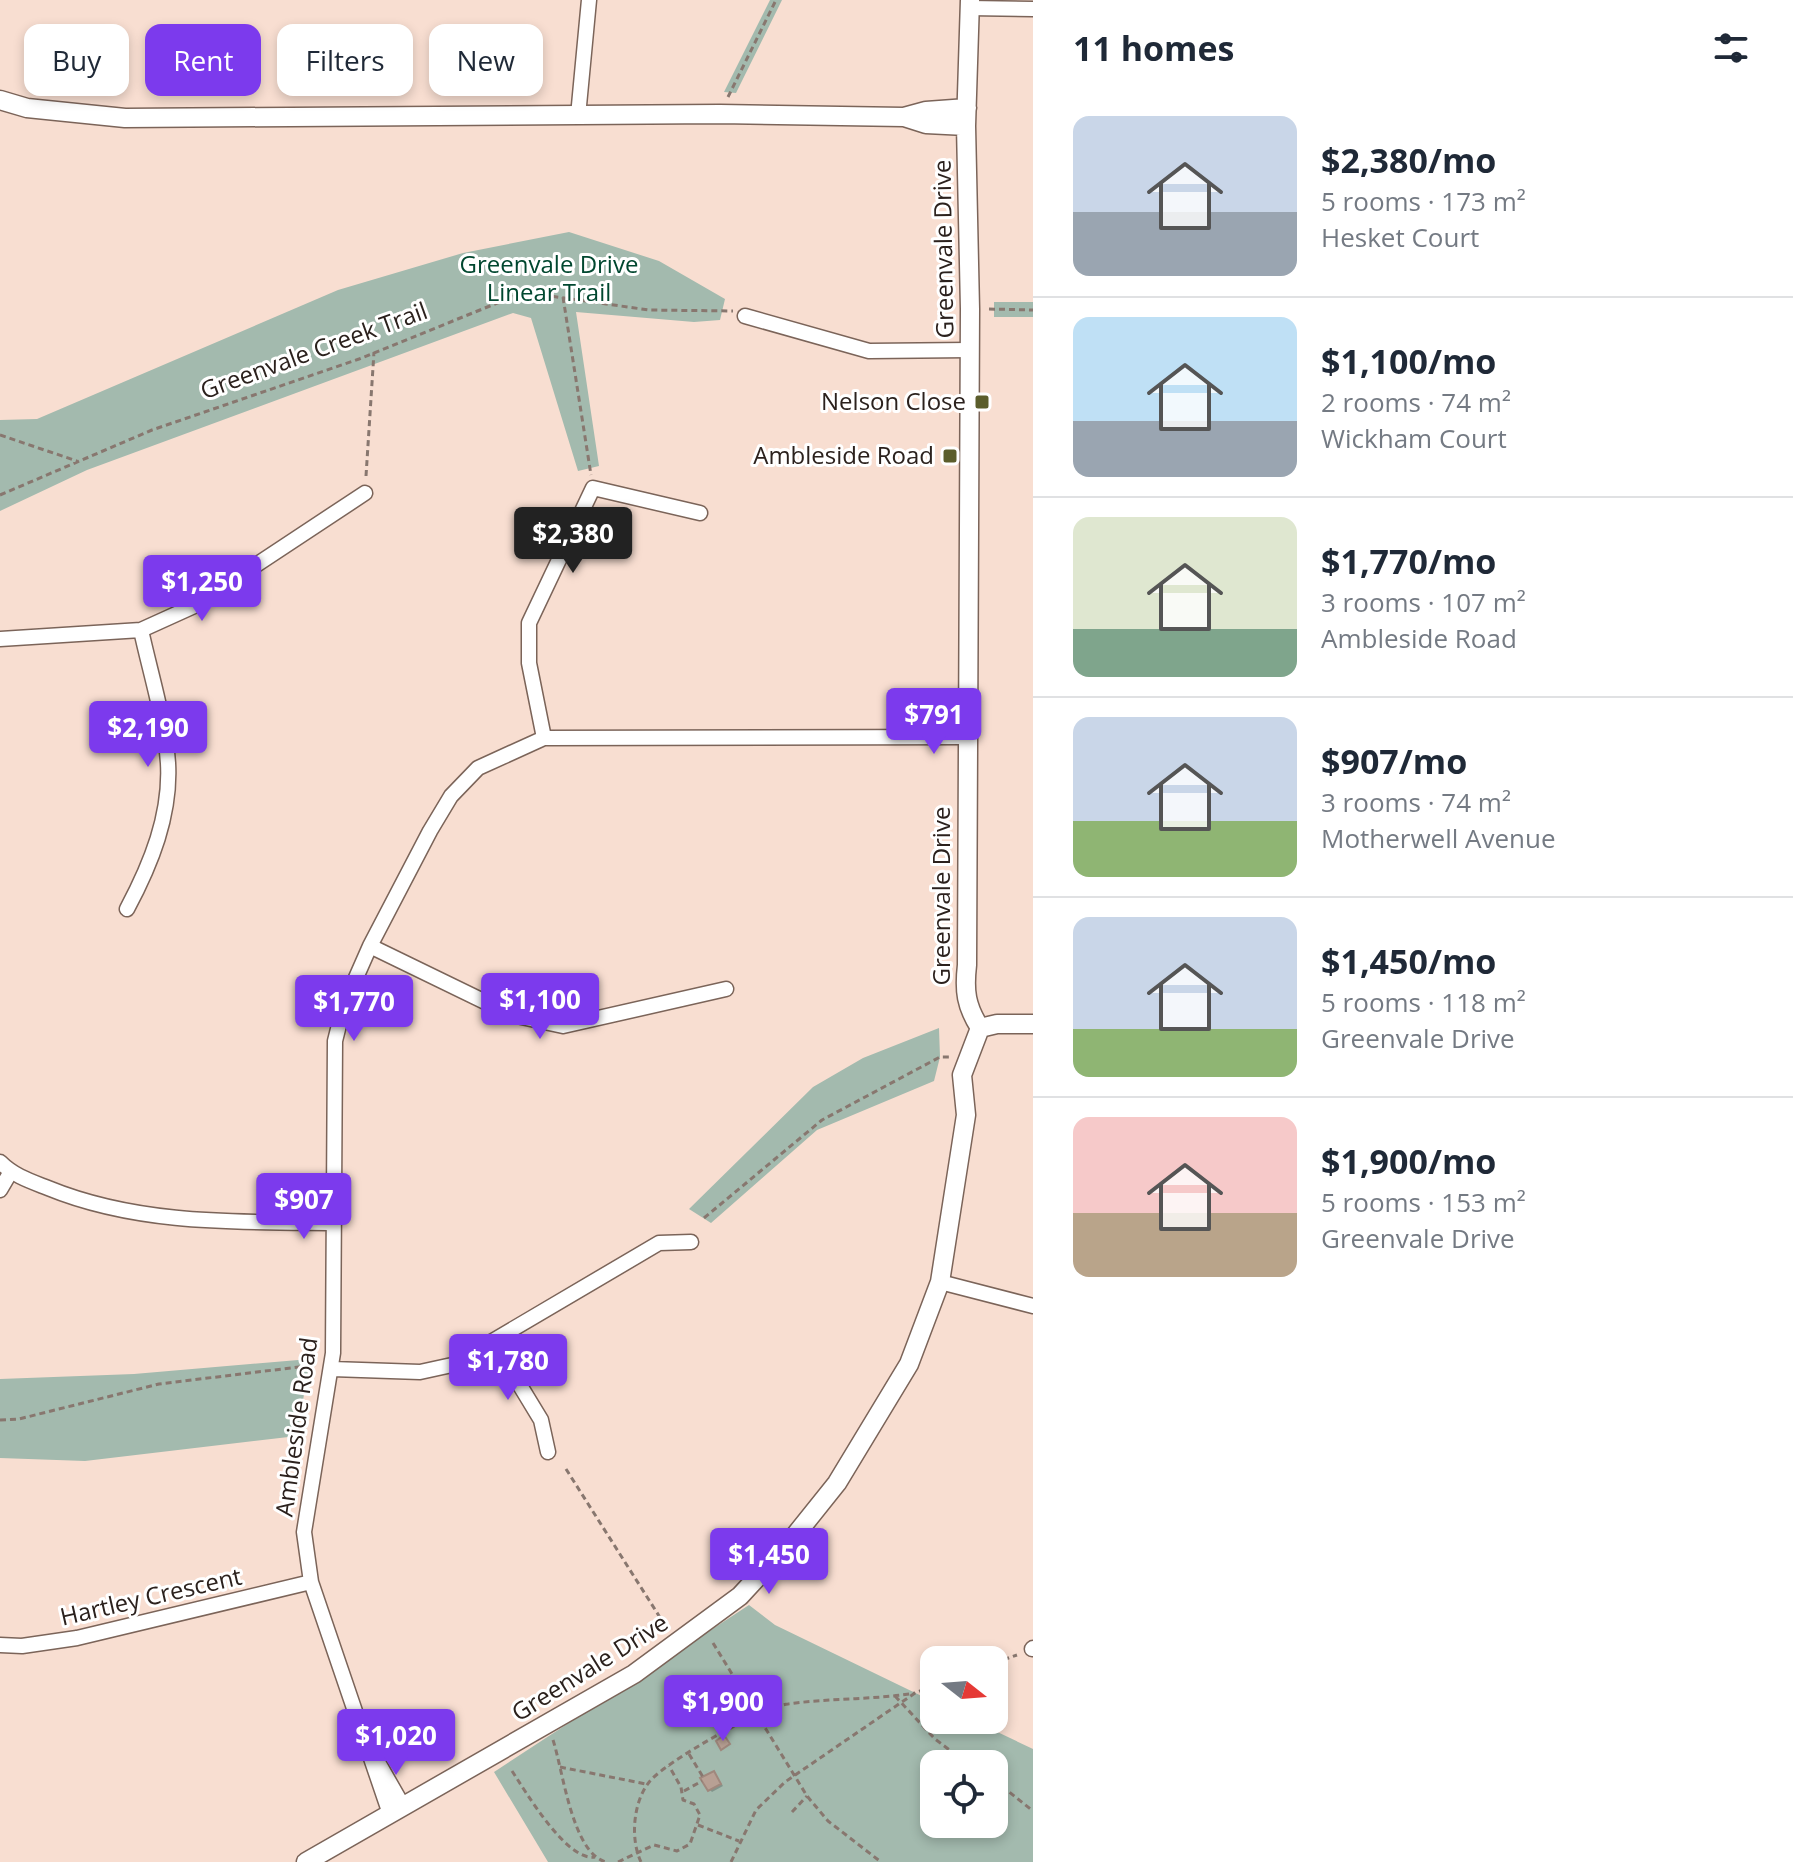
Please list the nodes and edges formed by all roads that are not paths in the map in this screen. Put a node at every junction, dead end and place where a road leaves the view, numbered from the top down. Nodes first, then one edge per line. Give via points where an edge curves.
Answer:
1 (589, 0) edge
2 (969, 4) edge
3 (1033, 9) edge
4 (0, 100) edge
5 (27, 108) junction
6 (0, 112) edge
7 (578, 116) junction
8 (966, 117) junction
9 (745, 316) road end
10 (970, 350) junction
11 (365, 493) road end
12 (700, 513) dead end
13 (141, 630) junction
14 (0, 639) edge
15 (966, 737) junction
16 (544, 738) junction
17 (127, 909) dead end
18 (370, 946) junction
19 (726, 989) dead end
20 (1033, 1024) edge
21 (980, 1028) junction
22 (5, 1168) edge
23 (0, 1190) edge
24 (334, 1223) junction
25 (691, 1242) dead end
26 (940, 1282) junction
27 (1033, 1306) edge
28 (493, 1341) junction
29 (326, 1367) junction
30 (548, 1452) dead end
31 (311, 1582) junction
32 (0, 1645) edge
33 (397, 1810) junction
34 (306, 1862) edge

1 - 7 street
2 - 3 street
2 - 8 street, Greenvale Drive
4 - 5 street
5 - 6 street
5 - 7 street via 125,118
7 - 8 street via 904,117 926,111
8 - 10 street, Greenvale Drive
9 - 10 street via 869,351
10 - 15 street, Greenvale Drive
11 - 13 street via 194,606
12 - 16 street via 593,488 529,623 529,663
13 - 14 street
13 - 17 street via 168,763 164,817 148,869
15 - 16 street, Ambleside Road
15 - 21 street, Greenvale Drive via 964,991
16 - 18 street, Ambleside Road via 478,768 451,796
18 - 19 street via 512,1015 563,1026
18 - 24 street, Ambleside Road via 344,1005 335,1041
20 - 21 street
21 - 26 street, Greenvale Drive via 962,1075 966,1115
22 - 23 street
22 - 24 street via 79,1201 130,1215
24 - 29 street, Ambleside Road
25 - 28 street via 659,1243
26 - 27 street
26 - 33 street, Greenvale Drive via 909,1364 877,1422 837,1483 740,1596 634,1674
28 - 29 street via 452,1365 420,1372
28 - 30 street via 541,1420
29 - 31 street, Ambleside Road via 304,1532
31 - 32 street, Hartley Crescent via 77,1638
31 - 33 street, Ambleside Road via 371,1750 376,1780
33 - 34 street, Greenvale Drive

